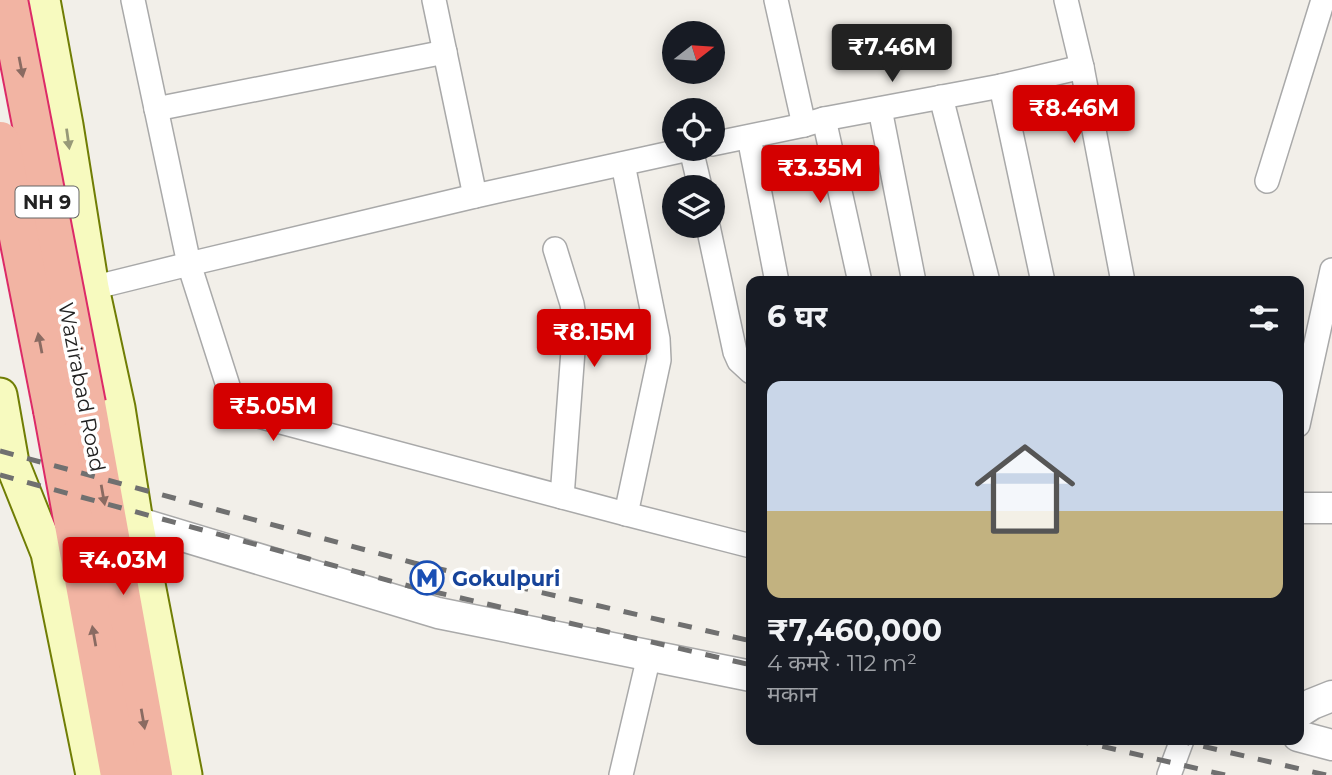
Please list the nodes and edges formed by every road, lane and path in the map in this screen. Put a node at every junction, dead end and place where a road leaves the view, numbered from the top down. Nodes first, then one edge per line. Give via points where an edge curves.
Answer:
1 (8, 0) edge
2 (43, 0) edge
3 (133, 0) edge
4 (434, 0) edge
5 (776, 0) edge
6 (1066, 0) edge
7 (1323, 0) edge
8 (445, 52) junction
9 (1082, 67) junction
10 (1002, 86) junction
11 (941, 97) junction
12 (156, 109) junction
13 (880, 109) junction
14 (814, 122) junction
15 (749, 137) junction
16 (0, 141) edge
17 (725, 142) edge
18 (662, 155) edge
19 (623, 164) junction
20 (1267, 181) dead end
21 (475, 196) junction
22 (711, 238) edge
23 (555, 249) dead end
24 (189, 264) junction
25 (1332, 270) edge
26 (776, 276) edge
27 (858, 276) edge
28 (913, 276) edge
29 (987, 276) edge
30 (1041, 276) edge
31 (1122, 276) edge
32 (92, 288) junction
33 (746, 370) edge
34 (1304, 398) edge
35 (2, 411) edge
36 (6, 462) edge
37 (562, 497) junction
38 (1304, 508) edge
39 (1332, 508) edge
40 (626, 514) junction
41 (136, 523) junction
42 (746, 545) edge
43 (649, 656) junction
44 (746, 675) edge
45 (1332, 696) edge
46 (1304, 709) edge
47 (1304, 738) edge
48 (1180, 745) edge
49 (1332, 745) edge
50 (93, 775) edge
51 (120, 775) edge
52 (153, 775) edge
53 (185, 775) edge
54 (621, 775) edge
55 (1168, 775) edge

1 -> 52 highway, Wazirabad Road / NH 9, bridge
2 -> 32 main road
3 - 12 street
4 - 8 street
5 - 14 street
6 - 9 street
7 - 20 street
8 - 12 street
8 - 21 street
9 - 10 street
9 - 31 street
10 - 11 street
10 - 30 street
11 - 13 street
11 - 29 street
12 - 24 street
13 - 14 street
13 - 28 street
14 - 15 street
14 - 27 street
15 - 17 street
15 - 26 street
51 -> 16 highway, Wazirabad Road / NH 9, bridge
18 - 19 street
19 - 21 street
19 - 40 street via 659,339 659,360
21 - 24 street
22 - 33 street via 735,352
23 - 37 street via 575,324
24 - 32 street
24 - 37 street via 229,389 240,406 258,416
25 - 34 street
32 - 41 main road
35 - 36 main road
36 - 50 main road via 48,553
37 - 40 street
38 - 39 street
40 - 42 street
41 - 43 street via 438,613
41 - 53 main road
43 - 44 street
43 - 54 street
45 - 46 street
47 - 49 street
48 - 55 street

